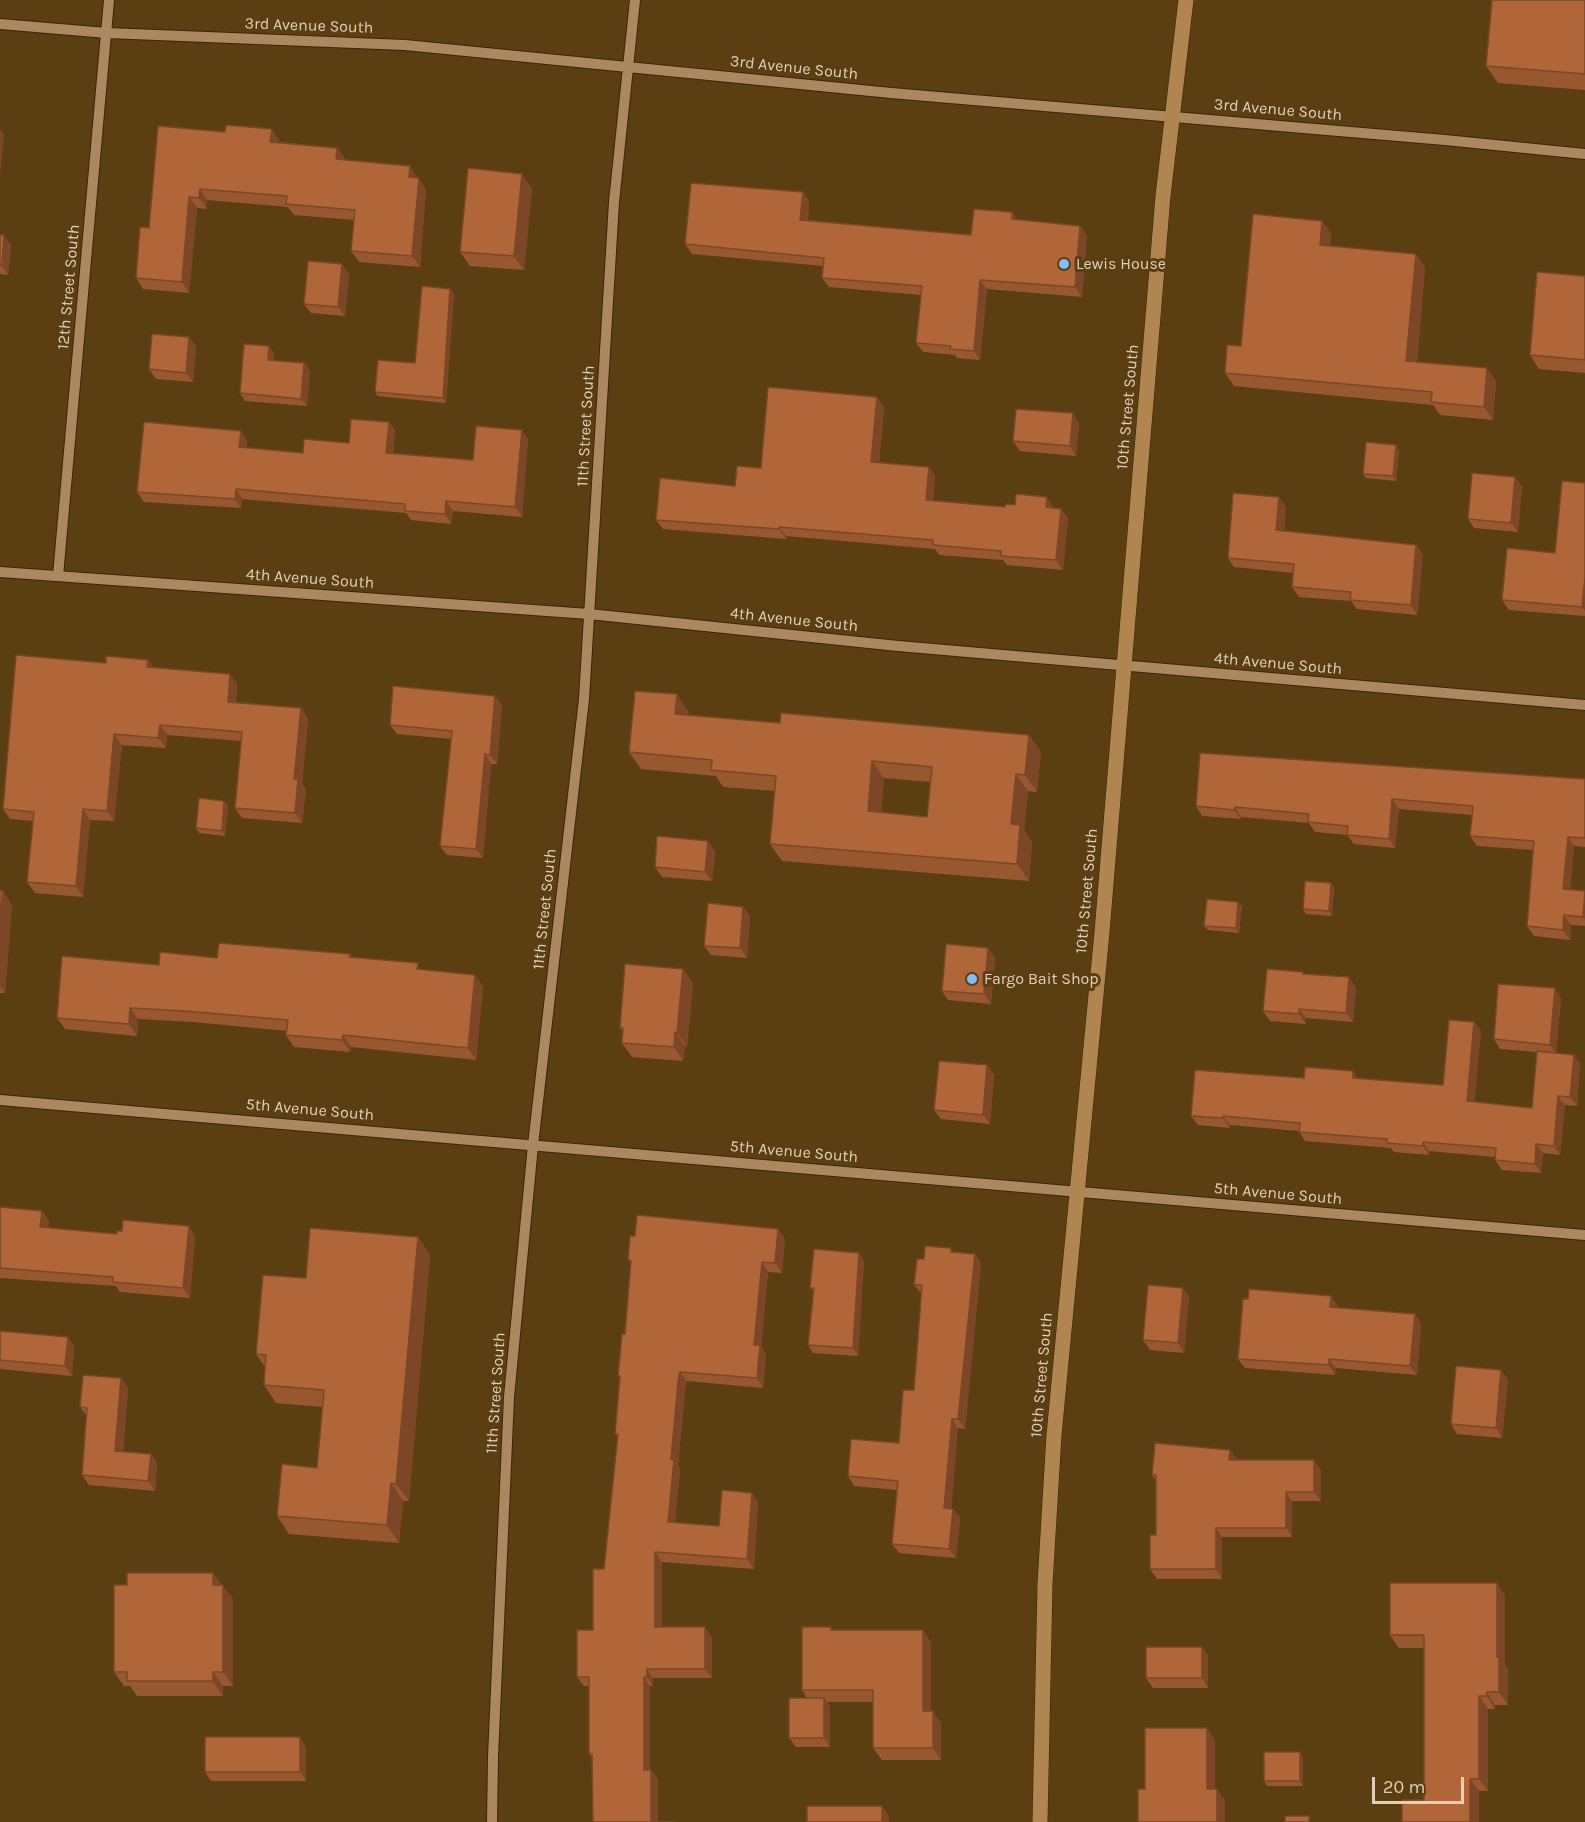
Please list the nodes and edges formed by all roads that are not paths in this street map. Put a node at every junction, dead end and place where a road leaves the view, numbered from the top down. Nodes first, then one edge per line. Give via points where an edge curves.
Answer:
1 (109, 0) edge
2 (635, 0) edge
3 (1186, 0) edge
4 (0, 24) edge
5 (107, 33) junction
6 (628, 67) junction
7 (1173, 117) junction
8 (1585, 154) edge
9 (0, 572) edge
10 (58, 576) junction
11 (590, 614) junction
12 (1124, 665) junction
13 (1585, 705) edge
14 (0, 1100) edge
15 (533, 1144) junction
16 (1078, 1191) junction
17 (1585, 1235) edge
18 (492, 1822) edge
19 (1040, 1822) edge

1 - 5 street, 12th Street South
2 - 6 street, 11th Street South
3 - 7 main road, 10th Street South
4 - 5 street, 3rd Avenue South
5 - 6 street, 3rd Avenue South via 405,45
5 - 10 street, 12th Street South
6 - 7 street, 3rd Avenue South
6 - 11 street, 11th Street South via 614,202
7 - 8 street, 3rd Avenue South
7 - 12 main road, 10th Street South
9 - 10 street, 4th Avenue South
10 - 11 street, 4th Avenue South
11 - 12 street, 4th Avenue South
11 - 15 street, 11th Street South via 584,699
12 - 13 street, 4th Avenue South
12 - 16 main road, 10th Street South
14 - 15 street, 5th Avenue South
15 - 16 street, 5th Avenue South
15 - 18 street, 11th Street South via 509,1396
16 - 17 street, 5th Avenue South
16 - 19 main road, 10th Street South via 1054,1435 1045,1584

